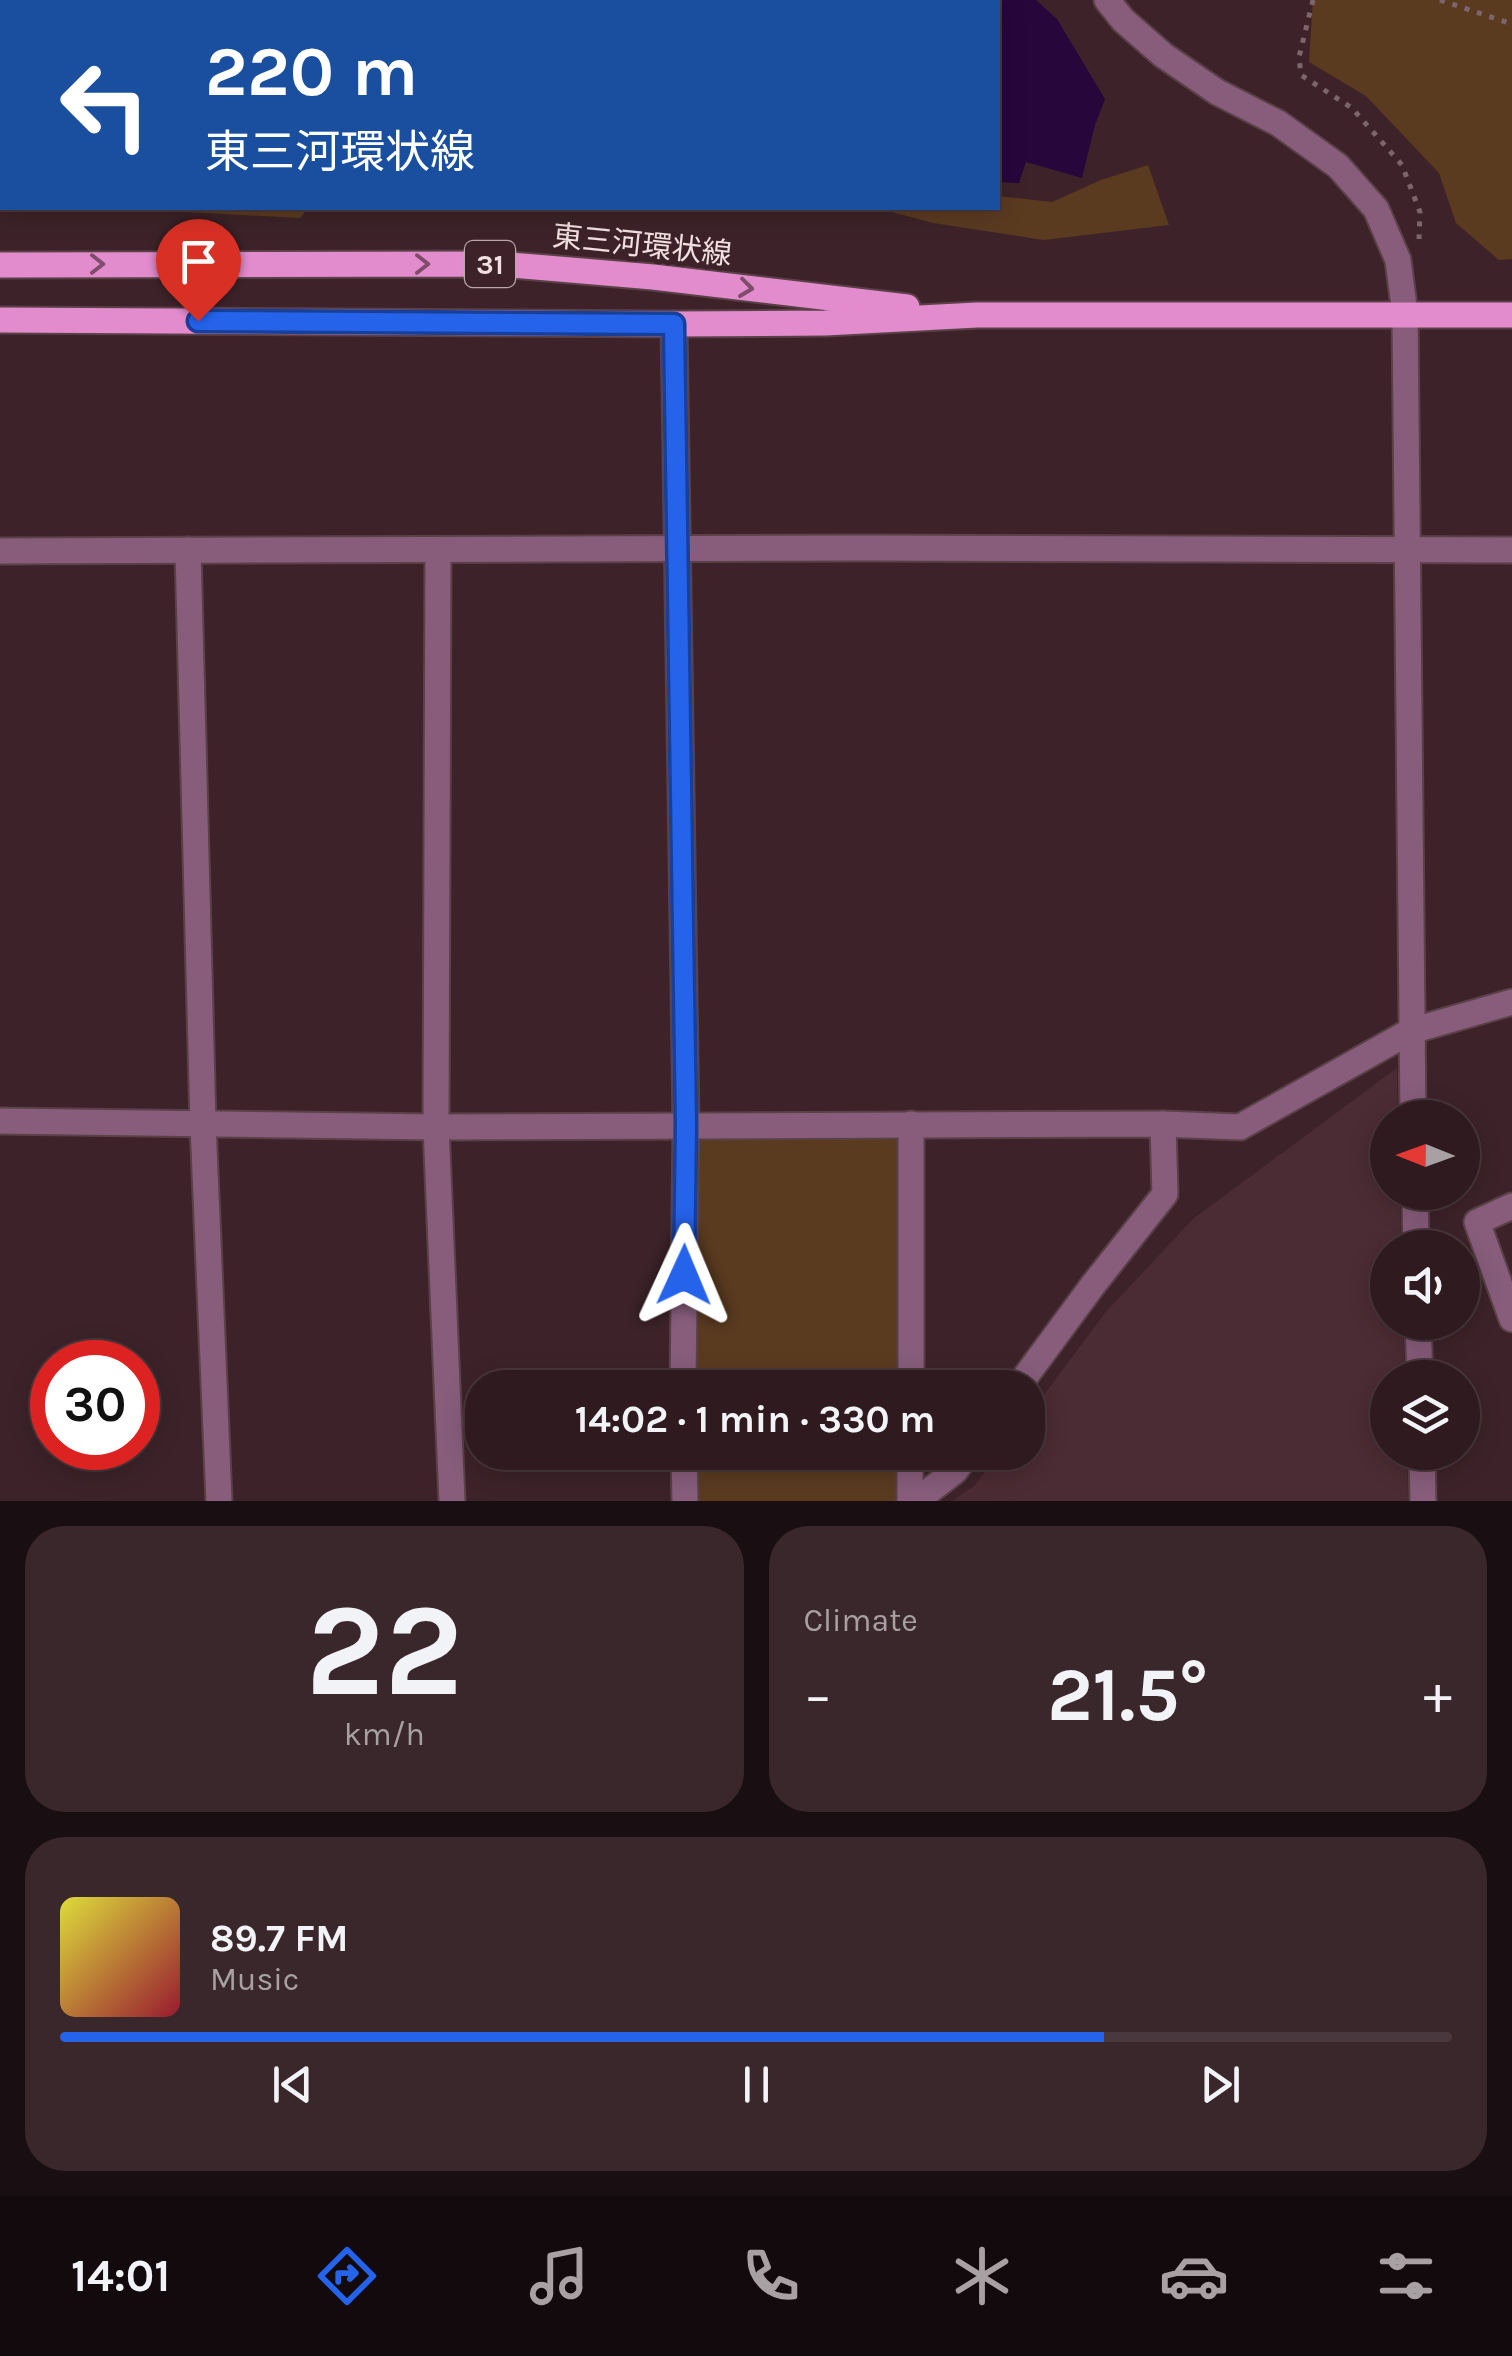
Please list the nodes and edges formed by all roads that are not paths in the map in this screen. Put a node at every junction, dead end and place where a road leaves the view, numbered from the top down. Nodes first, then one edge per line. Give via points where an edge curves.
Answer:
1 (1107, 0) edge
2 (0, 264) edge
3 (1405, 314) junction
4 (976, 315) junction
5 (1512, 315) edge
6 (0, 320) edge
7 (674, 324) junction
8 (1407, 549) junction
9 (188, 550) junction
10 (438, 550) junction
11 (678, 550) junction
12 (1512, 550) edge
13 (0, 551) edge
14 (1512, 1002) edge
15 (1411, 1031) junction
16 (1413, 1100) edge
17 (0, 1121) edge
18 (203, 1124) junction
19 (911, 1124) junction
20 (1162, 1124) junction
21 (686, 1125) junction
22 (436, 1128) junction
23 (1512, 1206) edge
24 (1512, 1319) edge
25 (683, 1370) edge
26 (910, 1370) edge
27 (1030, 1370) edge
28 (684, 1470) edge
29 (911, 1470) edge
30 (957, 1470) edge
31 (1422, 1470) edge
32 (218, 1501) edge
33 (452, 1501) edge
34 (684, 1501) edge
35 (913, 1501) edge
36 (1423, 1501) edge

1 - 3 street via 1163,56 1338,166 1376,209 1397,258
2 -> 4 main road, 東三河環状線 / 31 via 500,264
3 - 4 main road, 東三河環状線 / 31
3 - 5 main road, 東三河環状線 / 31
3 - 8 street
4 - 7 main road, 東三河環状線 / 31
6 - 7 main road, 東三河環状線 / 31
7 - 11 street
8 - 11 street
8 - 12 street
8 - 15 street
9 - 10 street
9 - 13 street
9 - 18 street
10 - 11 street
10 - 22 street
11 - 21 street
14 - 15 street
15 - 16 street
15 - 20 street via 1240,1127
17 - 18 street
18 - 22 street
18 - 32 street
19 - 20 street
19 - 21 street
19 - 26 street
20 - 27 street via 1165,1194
21 - 22 street
21 - 25 street
22 - 33 street
23 - 24 street via 1477,1222
28 - 34 street
29 - 35 street
30 - 35 street
31 - 36 street

